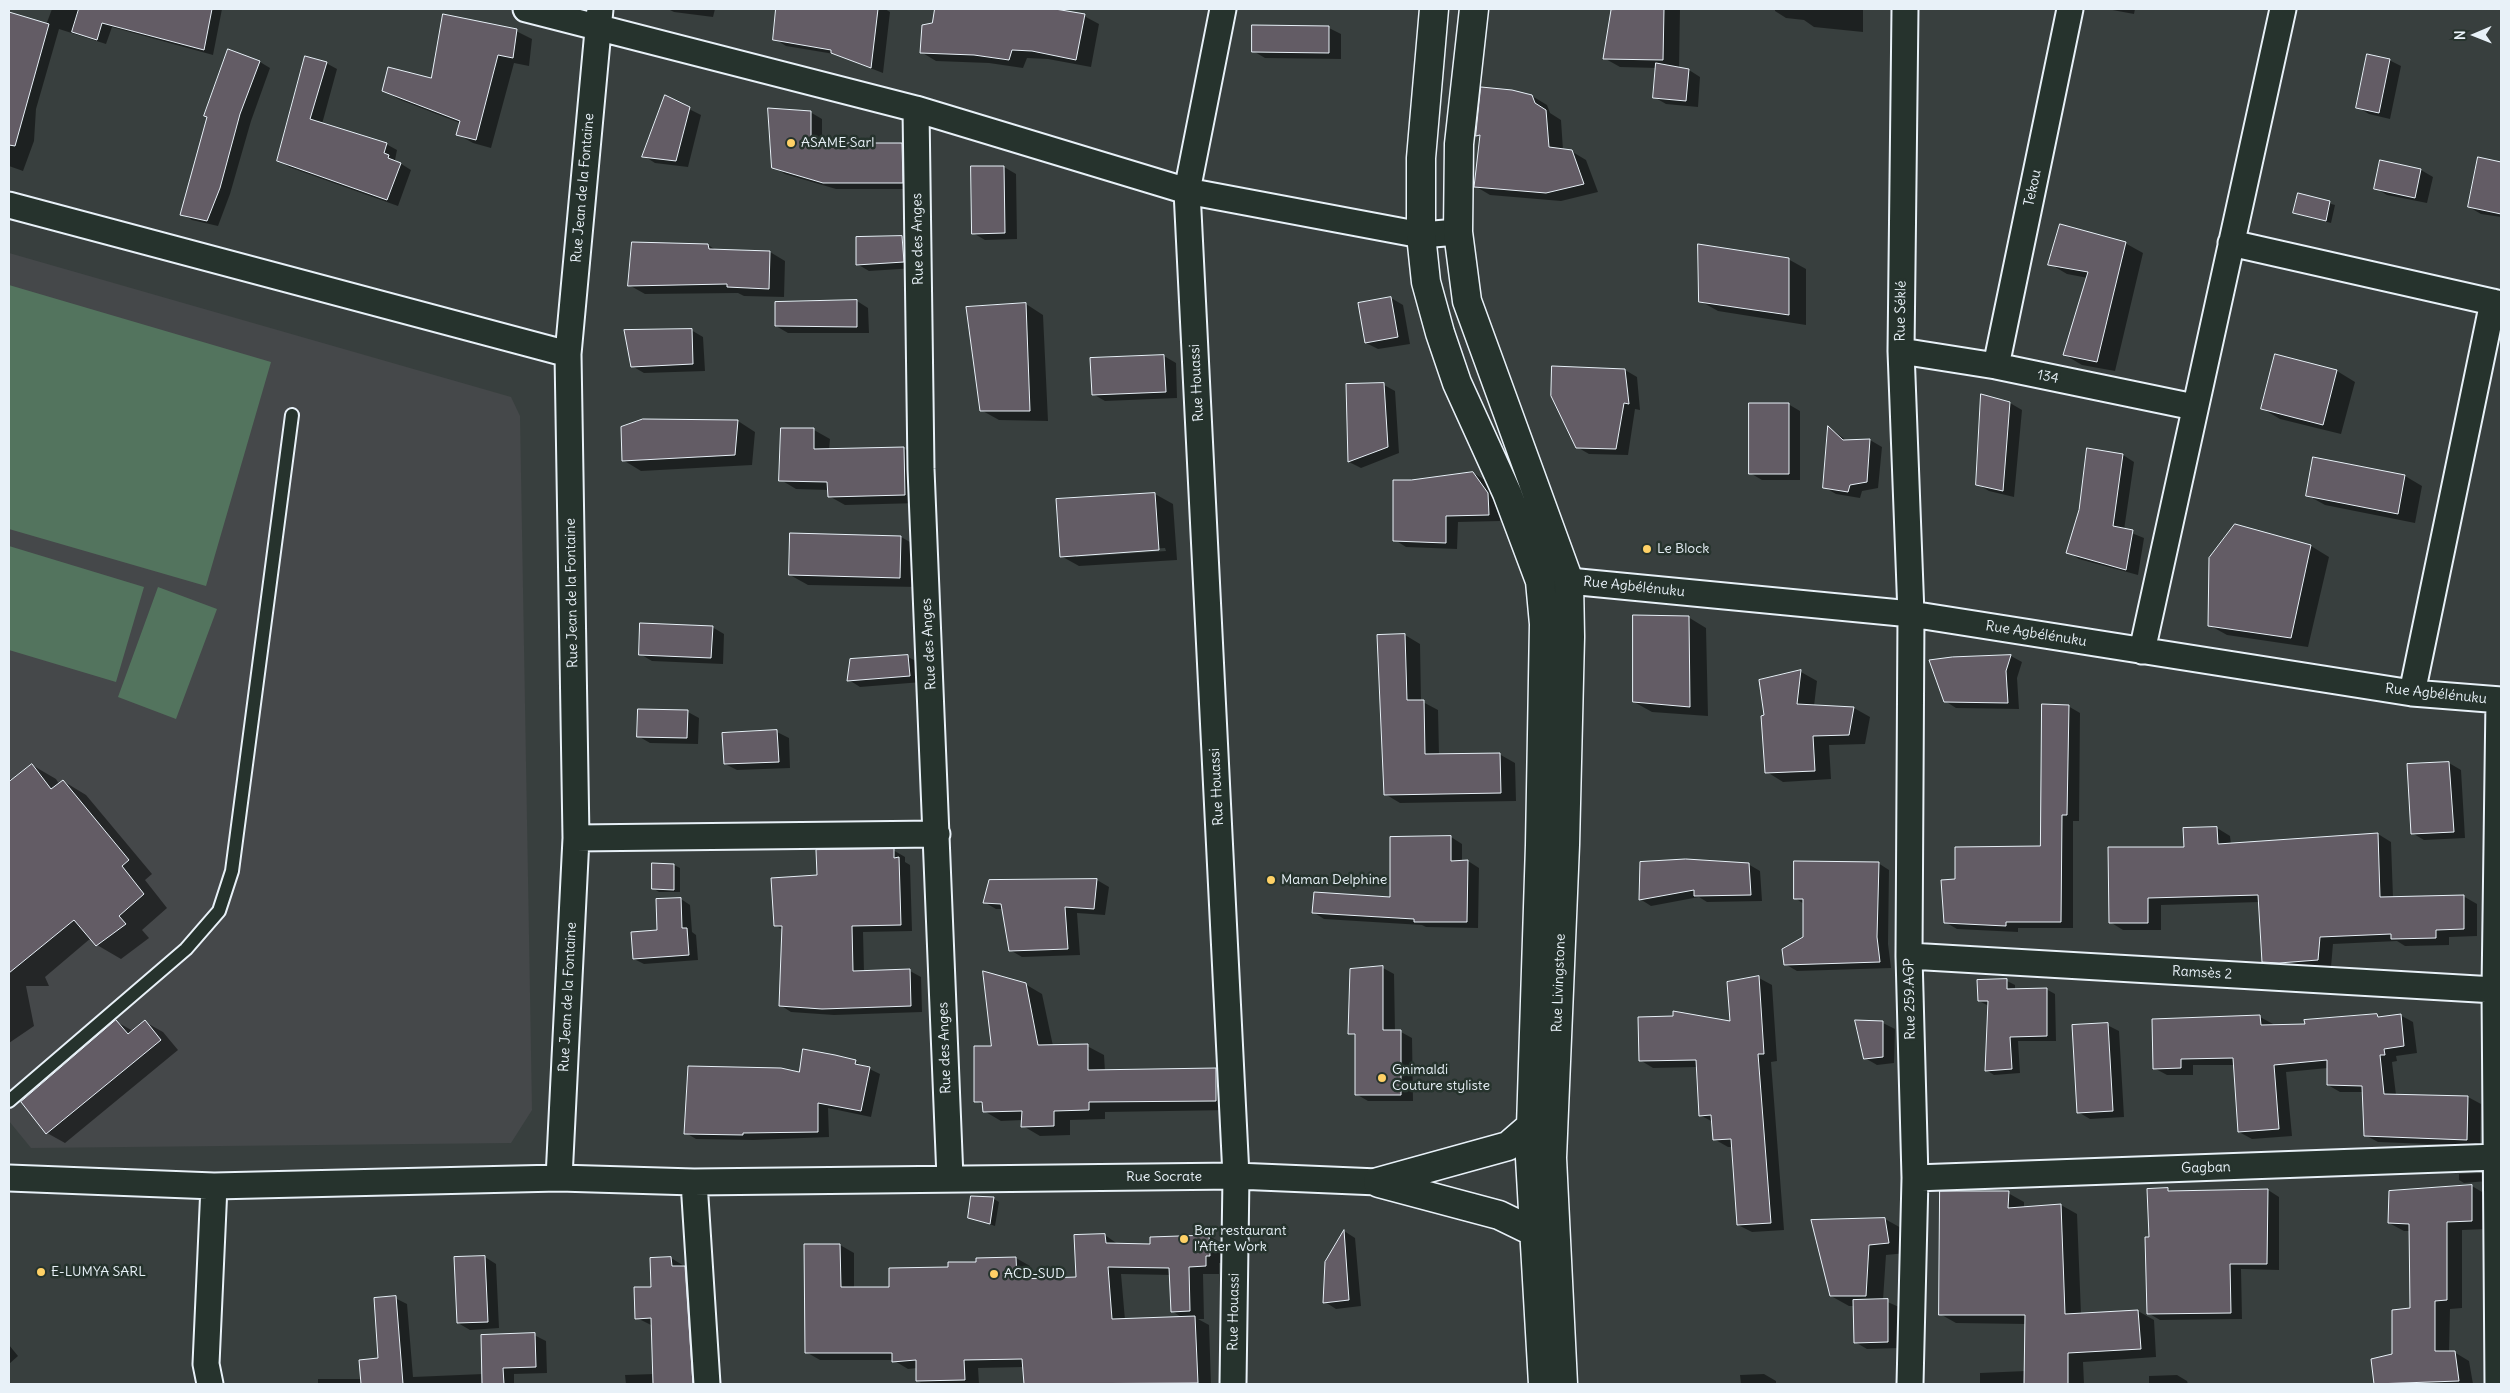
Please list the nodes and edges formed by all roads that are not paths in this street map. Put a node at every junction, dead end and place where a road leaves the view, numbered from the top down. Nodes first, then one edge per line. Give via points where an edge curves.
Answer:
1 (526, 9) edge
2 (1223, 9) edge
3 (1434, 9) edge
4 (1474, 9) edge
5 (1905, 9) edge
6 (2070, 9) edge
7 (2283, 9) edge
8 (598, 18) edge
9 (916, 109) junction
10 (1187, 191) junction
11 (9, 204) edge
12 (1458, 232) junction
13 (1421, 235) junction
14 (2231, 243) junction
15 (2497, 303) edge
16 (1901, 351) junction
17 (568, 354) junction
18 (1996, 366) junction
19 (2194, 407) junction
20 (292, 414) dead end
21 (1540, 581) junction
22 (1568, 581) junction
23 (1912, 614) junction
24 (2142, 651) junction
25 (2412, 693) junction
26 (2500, 700) edge
27 (937, 834) junction
28 (576, 838) junction
29 (1909, 956) junction
30 (2495, 990) junction
31 (9, 1101) edge
32 (1531, 1126) junction
33 (2497, 1157) junction
34 (1541, 1158) junction
35 (1236, 1176) junction
36 (9, 1178) edge
37 (559, 1178) junction
38 (950, 1178) junction
39 (1915, 1178) junction
40 (694, 1182) junction
41 (1378, 1182) junction
42 (214, 1186) junction
43 (1534, 1232) junction
44 (210, 1384) edge
45 (707, 1384) edge
46 (1233, 1384) edge
47 (1542, 1384) edge
48 (1563, 1384) edge
49 (1910, 1384) edge
50 (2498, 1384) edge

1 - 8 street
2 - 10 street, Rue Houassi
3 - 13 street, Rue Livingstone via 1423,119
4 - 12 street, Rue Livingstone via 1459,144
5 - 16 street, Rue Séklé
6 - 18 street, Tekou
7 - 14 street
8 - 9 street
8 - 17 street, Rue Jean de la Fontaine
9 - 10 street
9 - 27 street, Rue des Anges via 921,469
10 - 13 street
10 - 35 street, Rue Houassi
11 - 17 street
12 - 13 street
12 - 22 street, Rue Livingstone via 1467,301
13 - 21 street, Rue Livingstone via 1426,282 1440,333
14 - 15 street
14 - 19 street
15 - 25 street
16 - 18 street, 134
16 - 23 street, Rue Séklé
17 - 28 street, Rue Jean de la Fontaine
18 - 19 street, 134
19 - 24 street
20 - 31 lane via 232,871 220,911 186,949
21 - 22 street, Rue Agbélénuku
21 - 32 street, Rue Livingstone via 1544,624 1543,711
22 - 23 street, Rue Agbélénuku
22 - 34 street, Rue Livingstone via 1570,637 1565,845
23 - 24 street, Rue Agbélénuku
23 - 29 street, Rue 259.AGP
24 - 25 street, Rue Agbélénuku
25 - 26 street, Rue Agbélénuku
26 - 30 street
27 - 28 street
27 - 38 street, Rue des Anges
28 - 37 street, Rue Jean de la Fontaine
29 - 30 street, Ramsès 2
29 - 39 street, Rue 259.AGP
30 - 33 street
32 - 34 street, Rue Livingstone
32 - 41 street via 1508,1146
33 - 39 street, Gagban
33 - 50 street
34 - 43 street, Rue Livingstone
34 - 48 street, Rue Livingstone
35 - 38 street, Rue Socrate
35 - 41 street, Rue Socrate
35 - 46 street, Rue Houassi
36 - 42 street, Rue Socrate
37 - 40 street, Rue Socrate
37 - 42 street, Rue Socrate
38 - 40 street, Rue Socrate
39 - 49 street, Rue 259.AGP
40 - 45 street
41 - 43 street via 1499,1215
42 - 44 street via 206,1364
43 - 47 street, Rue Livingstone

